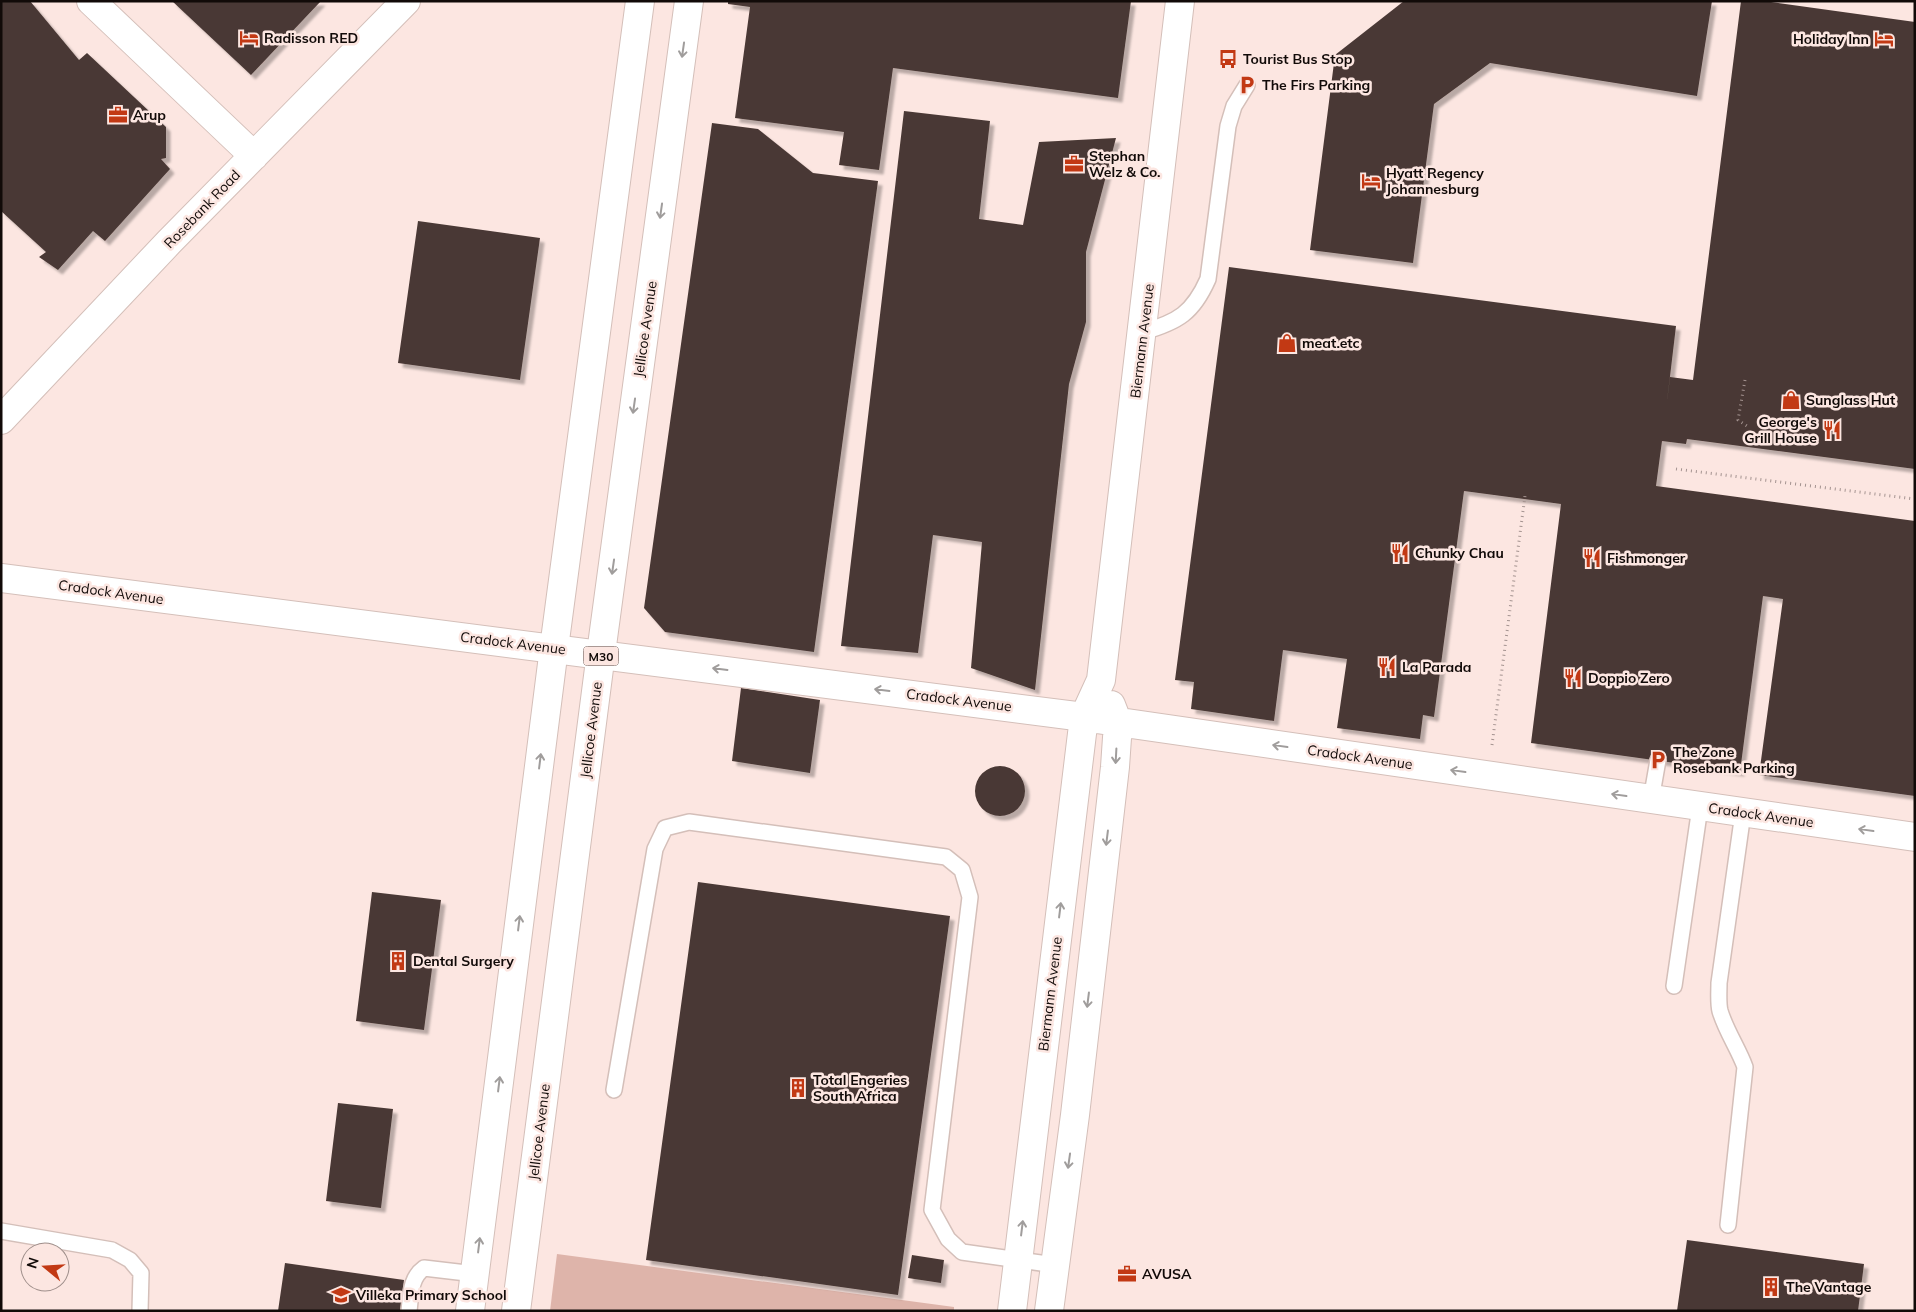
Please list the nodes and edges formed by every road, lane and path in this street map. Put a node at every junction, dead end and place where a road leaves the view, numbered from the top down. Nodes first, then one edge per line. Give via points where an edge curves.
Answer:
1 (91, 1) edge
2 (406, 1) edge
3 (640, 1) edge
4 (690, 1) edge
5 (1180, 1) edge
6 (1247, 85) dead end
7 (254, 156) junction
8 (1143, 332) junction
9 (1745, 380) dead end
10 (1, 420) edge
11 (1747, 426) dead end
12 (1676, 469) dead end
13 (1525, 496) dead end
14 (1915, 498) edge
15 (1, 578) edge
16 (554, 648) junction
17 (601, 653) junction
18 (1101, 680) junction
19 (1084, 717) junction
20 (1118, 723) junction
21 (1658, 760) dead end
22 (1488, 776) junction
23 (1651, 800) junction
24 (1700, 807) junction
25 (1743, 813) junction
26 (1915, 837) edge
27 (1674, 986) dead end
28 (614, 1090) dead end
29 (1036, 1111) junction
30 (1075, 1115) junction
31 (1728, 1225) dead end
32 (1, 1231) edge
33 (1018, 1261) junction
34 (1055, 1265) junction
35 (475, 1274) junction
36 (140, 1311) edge
37 (409, 1311) edge
38 (470, 1311) edge
39 (516, 1311) edge
40 (1012, 1311) edge
41 (1049, 1311) edge

1 - 7 street
2 - 7 street, Rosebank Road
3 - 16 street
4 -> 17 street, Jellicoe Avenue / M30
5 - 8 street, Biermann Avenue
6 - 8 lane via 1234,106 1228,126 1208,279 1189,311 1165,326
7 - 10 street, Rosebank Road
8 - 18 street, Biermann Avenue
9 - 11 path via 1738,420
12 - 14 path
13 - 22 path
15 - 16 street, Cradock Avenue
16 - 17 street, Cradock Avenue
35 -> 16 street
19 -> 17 street, Cradock Avenue
17 - 39 street, Jellicoe Avenue / M30
18 - 19 street, Biermann Avenue
18 - 20 street, Biermann Avenue
19 - 20 street, Cradock Avenue
29 -> 19 street, Biermann Avenue
22 -> 20 street, Cradock Avenue
20 -> 30 street, Biermann Avenue
21 - 23 lane
23 -> 22 street, Cradock Avenue
23 - 24 street, Cradock Avenue
24 - 25 street, Cradock Avenue
24 - 27 lane
26 -> 25 street, Cradock Avenue
25 - 31 lane via 1719,983 1720,1009 1745,1067
28 - 33 lane via 655,849 666,828 689,822 946,857 962,870 970,897 932,1210 948,1239 962,1252
29 - 30 street
33 -> 29 street, Biermann Avenue
30 -> 34 street, Biermann Avenue
32 - 36 lane via 112,1250 130,1260 141,1274
33 - 34 lane
33 - 40 street, Biermann Avenue
34 - 41 street, Biermann Avenue
35 - 37 lane via 424,1268 413,1283
35 - 38 street

